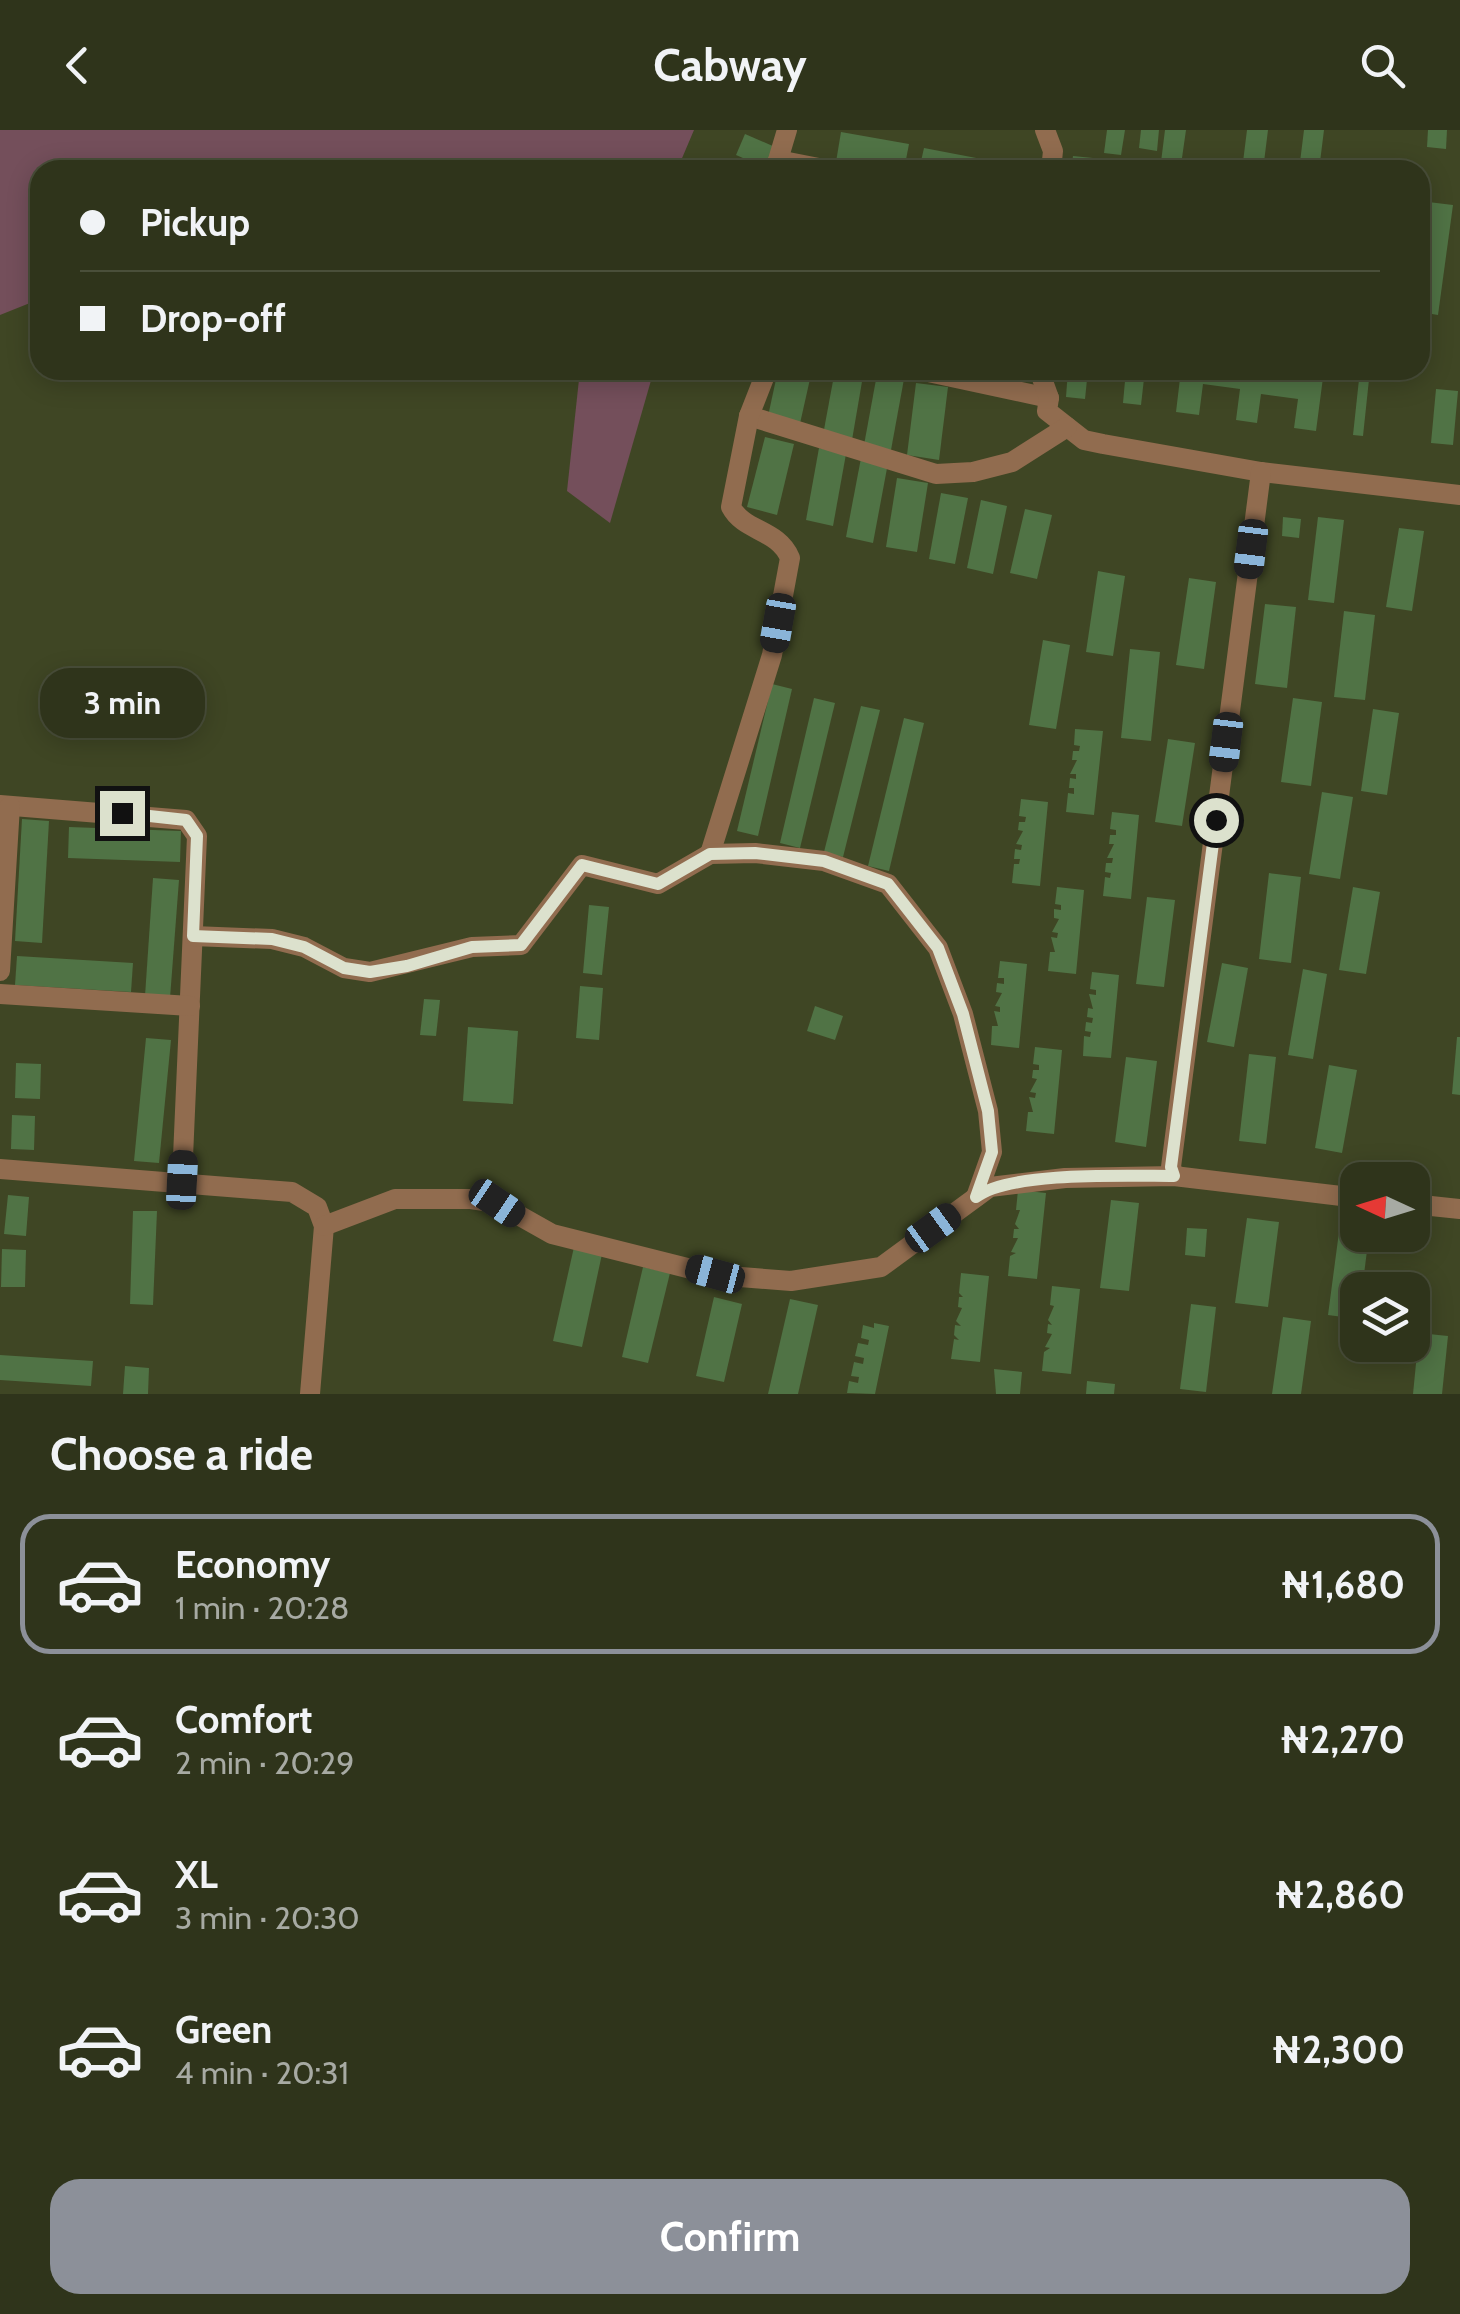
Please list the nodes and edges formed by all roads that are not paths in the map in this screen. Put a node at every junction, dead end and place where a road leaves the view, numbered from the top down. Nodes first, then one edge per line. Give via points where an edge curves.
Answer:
1 (787, 130) edge
2 (1044, 130) edge
3 (778, 160) edge
4 (1052, 160) edge
5 (762, 380) edge
6 (966, 380) edge
7 (1043, 380) edge
8 (1049, 398) junction
9 (749, 416) junction
10 (1067, 427) junction
11 (1261, 472) junction
12 (1460, 496) edge
13 (5, 806) edge
14 (710, 854) junction
15 (193, 936) junction
16 (0, 971) edge
17 (0, 994) edge
18 (190, 1006) junction
19 (0, 1169) edge
20 (1174, 1176) junction
21 (182, 1180) junction
22 (1340, 1196) edge
23 (976, 1197) junction
24 (1430, 1206) edge
25 (1460, 1209) edge
26 (324, 1226) junction
27 (310, 1394) edge

1 - 3 street
2 - 4 street
5 - 9 street
6 - 8 street
7 - 8 street
8 - 10 street via 1047,410
9 - 10 street via 936,474 1012,462
9 - 14 street via 731,507 738,519 784,543 790,558 772,656
10 - 11 street via 1084,440
11 - 12 street
11 - 20 street
13 - 15 street via 186,820 197,836
13 - 16 street
14 - 15 street via 658,884 582,865 521,945 472,947 370,972 272,939
14 - 23 street via 824,861 888,884 928,935 963,1014 988,1111 992,1152
15 - 18 street
17 - 18 street
18 - 21 street
19 - 21 street
20 - 22 street
20 - 23 street via 1065,1178 990,1186
21 - 26 street via 292,1192 317,1207
23 - 26 street via 881,1267 791,1280 715,1274 552,1234 497,1203 471,1199 394,1199
24 - 25 street
26 - 27 street

